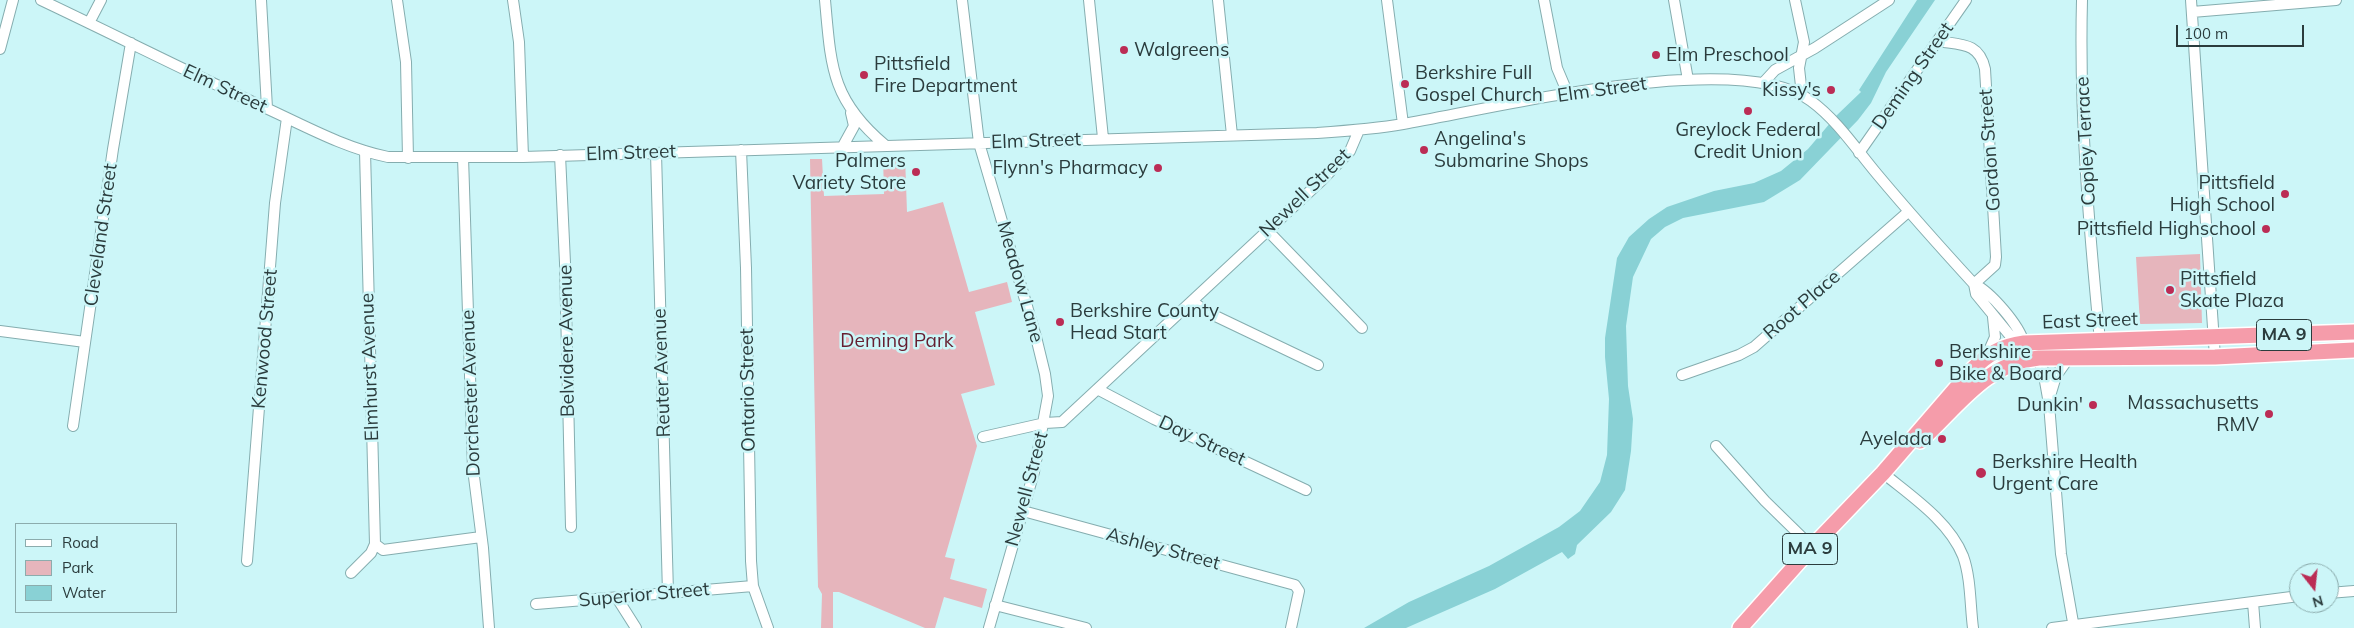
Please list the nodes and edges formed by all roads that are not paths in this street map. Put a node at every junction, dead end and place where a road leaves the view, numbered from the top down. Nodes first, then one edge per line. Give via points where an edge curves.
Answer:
1 (13, 0) edge
2 (41, 0) edge
3 (101, 0) edge
4 (261, 0) edge
5 (397, 0) edge
6 (513, 0) edge
7 (826, 0) edge
8 (962, 0) edge
9 (1089, 0) edge
10 (1218, 0) edge
11 (1386, 0) edge
12 (1544, 0) edge
13 (1674, 0) edge
14 (1795, 0) edge
15 (1889, 0) edge
16 (1966, 0) edge
17 (2082, 0) edge
18 (2191, 0) edge
19 (2336, 0) edge
20 (2192, 12) junction
21 (89, 23) junction
22 (1937, 41) junction
23 (131, 43) junction
24 (0, 49) edge
25 (1802, 56) junction
26 (1688, 80) junction
27 (1764, 82) junction
28 (1568, 94) junction
29 (1802, 95) junction
30 (848, 105) junction
31 (267, 108) junction
32 (288, 118) junction
33 (1403, 124) junction
34 (1359, 130) junction
35 (1232, 135) junction
36 (1103, 138) junction
37 (979, 143) junction
38 (885, 145) junction
39 (843, 146) junction
40 (741, 150) junction
41 (365, 151) junction
42 (656, 153) junction
43 (1859, 153) junction
44 (560, 156) junction
45 (523, 157) junction
46 (408, 158) junction
47 (463, 158) junction
48 (1908, 212) junction
49 (1267, 230) junction
50 (1974, 284) junction
51 (1192, 302) junction
52 (1992, 314) junction
53 (1362, 328) dead end
54 (0, 332) edge
55 (2354, 332) edge
56 (2215, 338) junction
57 (2100, 341) junction
58 (85, 342) junction
59 (2024, 343) junction
60 (2354, 350) edge
61 (2215, 356) junction
62 (1986, 357) junction
63 (2038, 358) junction
64 (2068, 359) junction
65 (1318, 365) dead end
66 (1682, 375) dead end
67 (1099, 390) junction
68 (2049, 404) junction
69 (1045, 423) junction
70 (73, 426) dead end
71 (983, 437) dead end
72 (1716, 446) dead end
73 (1883, 473) junction
74 (1306, 490) dead end
75 (1023, 511) junction
76 (571, 527) dead end
77 (481, 537) junction
78 (375, 544) junction
79 (1812, 548) junction
80 (247, 561) dead end
81 (351, 573) dead end
82 (753, 586) junction
83 (2354, 591) edge
84 (2339, 592) edge
85 (668, 593) junction
86 (2289, 597) edge
87 (617, 598) junction
88 (2253, 602) junction
89 (536, 604) dead end
90 (995, 605) junction
91 (2074, 627) edge
92 (489, 628) edge
93 (636, 628) edge
94 (768, 628) edge
95 (989, 628) edge
96 (1086, 628) edge
97 (1291, 628) edge
98 (1740, 628) edge
99 (1973, 628) edge
100 (2052, 628) edge
101 (2255, 628) edge

1 - 24 street
2 - 21 street, Elm Street
3 - 21 street
4 - 31 street
5 - 46 street via 406,62
6 - 45 street via 519,42
7 - 30 street via 829,52 836,82
8 - 37 street, Meadow Lane
9 - 36 street
10 - 35 street
11 - 33 street
12 - 28 street via 1556,68
13 - 26 street
14 - 25 street via 1804,42
15 - 25 street
16 - 22 street, Deming Street
17 - 57 street, Copley Terrace via 2082,90
18 - 20 street
19 - 20 street
20 - 56 street
21 - 23 street, Elm Street
22 - 43 street, Deming Street
22 - 50 street, Gordon Street via 1972,48 1980,54 1985,69 1996,257 1995,266
23 - 31 street, Elm Street
23 - 58 street, Cleveland Street
25 - 27 street via 1775,70
25 - 29 street via 1799,72
26 - 27 street, Elm Street
26 - 28 street, Elm Street via 1605,87
27 - 29 street, Elm Street
28 - 33 street, Elm Street
29 - 43 street, Elm Street via 1828,116
30 - 38 street via 868,132
30 - 39 street via 854,126
31 - 32 street, Elm Street
32 - 41 street, Elm Street
32 - 80 street, Kenwood Street via 275,203
33 - 34 street, Elm Street
34 - 35 street, Elm Street
34 - 49 street, Newell Street via 1350,151
35 - 36 street, Elm Street
36 - 37 street, Elm Street
37 - 38 street, Elm Street
37 - 69 street, Meadow Lane via 1045,374 1048,396
38 - 39 street, Elm Street
39 - 40 street, Elm Street
40 - 42 street, Elm Street
40 - 82 street, Ontario Street
41 - 46 street, Elm Street
41 - 78 street, Elmhurst Avenue
42 - 44 street, Elm Street
42 - 85 street, Reuter Avenue
43 - 48 street, Elm Street
44 - 45 street, Elm Street
44 - 76 street, Belvidere Avenue
45 - 47 street, Elm Street
46 - 47 street, Elm Street
47 - 77 street, Dorchester Avenue via 472,459
48 - 50 street, Elm Street
48 - 66 street, Root Place via 1754,347
49 - 51 street, Newell Street
49 - 53 street
50 - 52 street, Elm Street via 1976,294
50 - 59 street, Elm Street via 1984,289 2021,332
51 - 65 street
51 - 67 street, Newell Street
52 - 59 street, Elm Street via 2012,338
52 - 62 street via 1995,337
54 - 58 street
55 - 56 highway, East Street / MA 9
56 - 57 highway, East Street / MA 9
56 - 61 street
57 - 59 highway, East Street / MA 9
58 - 70 street, Cleveland Street
59 - 62 highway, East Street / MA 9 via 2000,349
59 - 63 street
60 - 61 highway, East Street / MA 9
61 - 64 highway, East Street / MA 9
62 - 73 highway, East Street / MA 9
63 - 64 highway, East Street / MA 9
63 - 68 street
63 - 73 highway, East Street / MA 9 via 2012,362 1986,378
64 - 68 street via 2056,376
67 - 69 street, Newell Street via 1062,422
67 - 74 street, Day Street
68 - 91 street via 2061,554
69 - 71 street
69 - 75 street, Newell Street
72 - 79 street
73 - 79 highway, East Street / MA 9
73 - 99 street via 1912,496 1954,539 1968,574
75 - 90 street, Newell Street
75 - 97 street, Ashley Street via 1295,585 1300,590
77 - 78 street via 383,550
77 - 92 street, Dorchester Avenue
78 - 81 street via 371,553
79 - 98 highway, East Street / MA 9
82 - 85 street, Superior Street
82 - 94 street, Ontario Street
83 - 84 street
85 - 87 street, Superior Street
86 - 88 street
87 - 89 street, Superior Street
87 - 93 street
88 - 91 street
88 - 101 street
90 - 95 street, Newell Street
90 - 96 street
91 - 100 street

